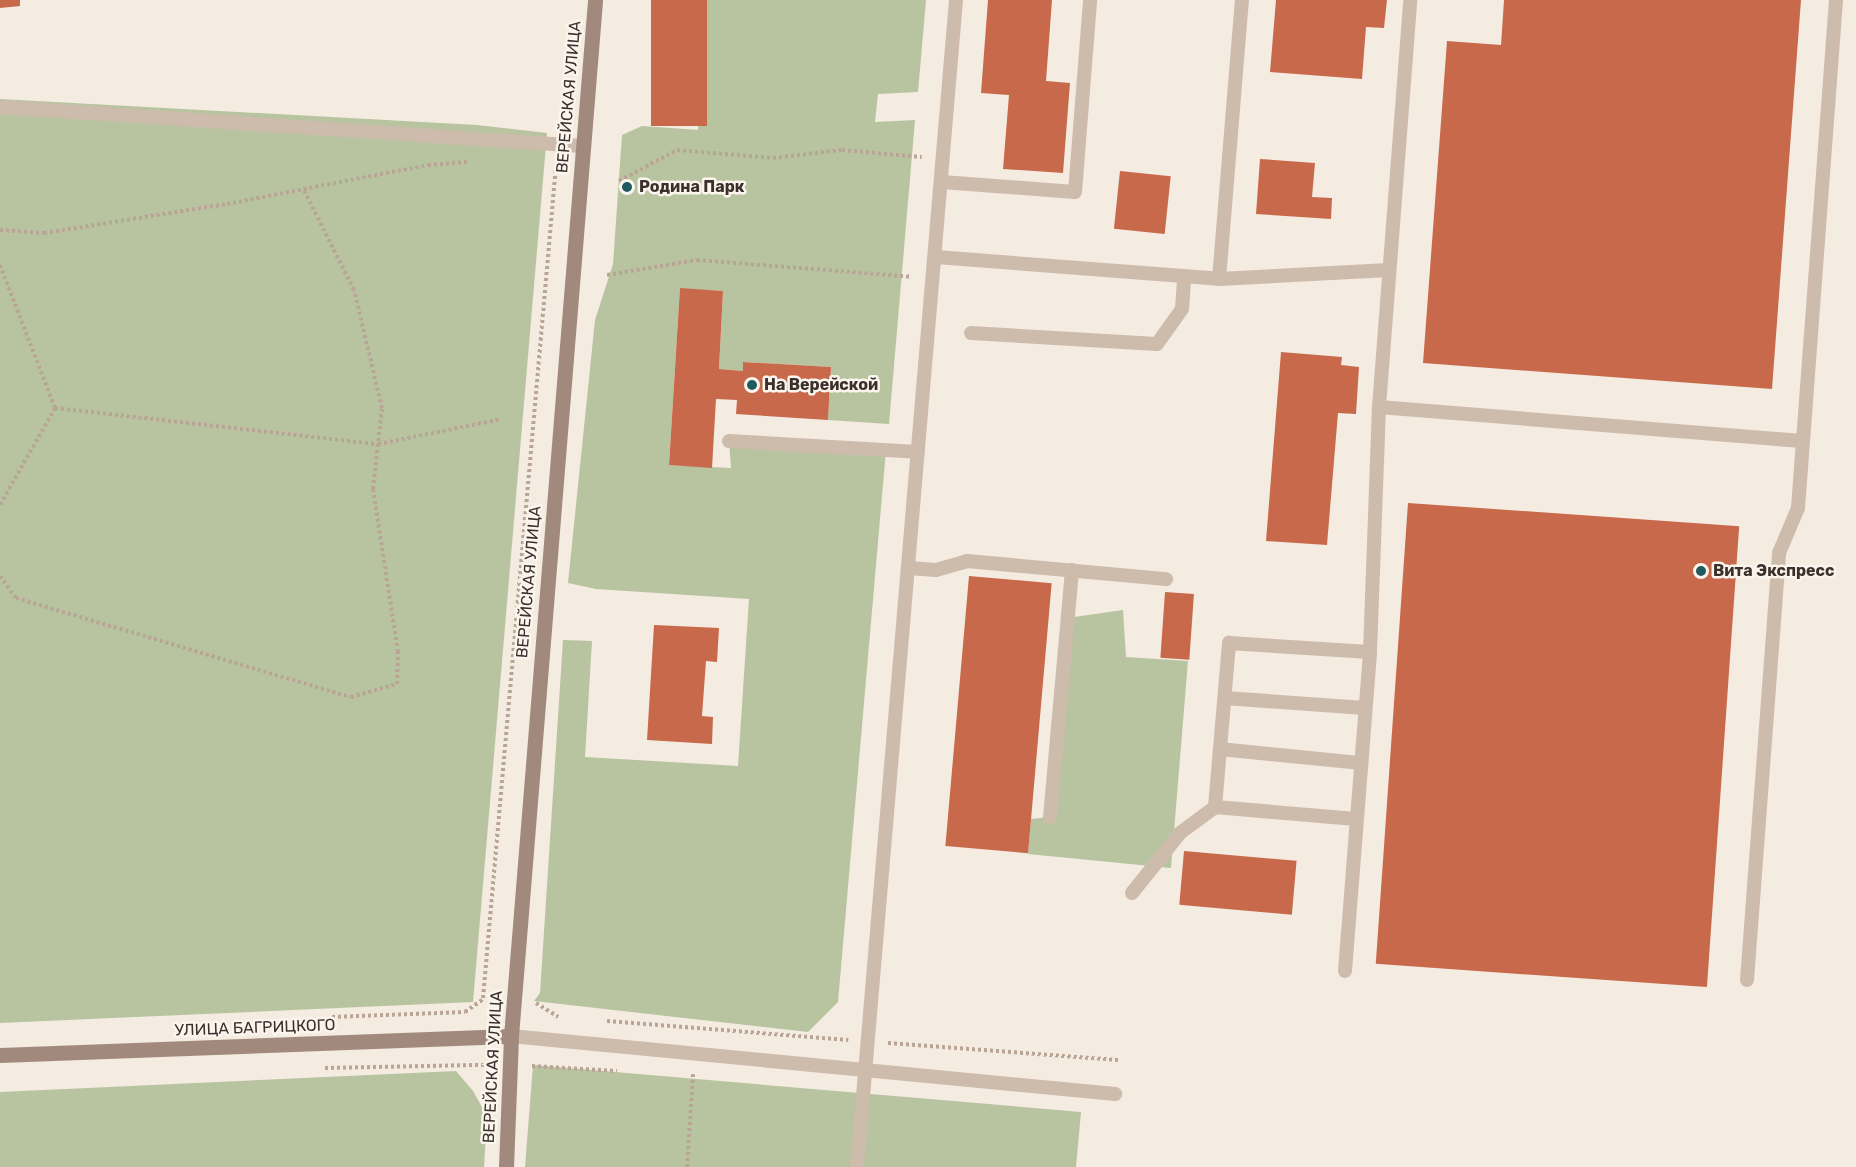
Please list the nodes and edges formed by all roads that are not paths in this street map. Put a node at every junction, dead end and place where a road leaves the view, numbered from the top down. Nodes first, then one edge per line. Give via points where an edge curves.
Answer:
1 (595, 0) edge
2 (956, 0) edge
3 (1090, 0) edge
4 (1242, 0) edge
5 (1410, 0) edge
6 (1836, 0) edge
7 (0, 107) edge
8 (582, 146) junction
9 (942, 182) junction
10 (936, 258) junction
11 (1389, 270) junction
12 (1184, 277) junction
13 (1219, 279) junction
14 (971, 333) dead end
15 (1379, 407) junction
16 (729, 441) dead end
17 (1803, 441) junction
18 (918, 452) junction
19 (908, 568) junction
20 (1072, 570) junction
21 (1166, 579) dead end
22 (1370, 652) junction
23 (1225, 698) junction
24 (1365, 708) junction
25 (1220, 749) junction
26 (1360, 763) junction
27 (1215, 807) junction
28 (1050, 817) dead end
29 (1355, 819) junction
30 (1132, 893) dead end
31 (1344, 971) dead end
32 (1747, 980) dead end
33 (511, 1036) junction
34 (0, 1055) edge
35 (865, 1068) junction
36 (1115, 1094) dead end
37 (506, 1167) edge
38 (857, 1167) edge

1 - 8 street, ВЕРЕЙСКАЯ УЛИЦА
2 - 9 lane
3 - 9 lane via 1075,192
4 - 13 lane
5 - 11 lane
6 - 17 lane
7 - 8 lane
8 - 33 street, ВЕРЕЙСКАЯ УЛИЦА
9 - 10 lane
10 - 12 lane
10 - 18 lane
11 - 13 lane
11 - 15 lane
12 - 13 lane
12 - 14 lane via 1182,309 1156,344
15 - 17 lane
15 - 22 lane
16 - 18 lane
17 - 32 lane via 1798,508 1779,553
18 - 19 lane
19 - 20 lane via 936,570 967,561
19 - 35 lane
20 - 21 lane
20 - 28 lane
22 - 23 lane via 1229,643
22 - 24 lane
23 - 24 lane
23 - 25 lane
24 - 26 lane
25 - 26 lane
25 - 27 lane
26 - 29 lane
27 - 29 lane
27 - 30 lane via 1180,833
29 - 31 lane
33 - 34 street, УЛИЦА БАГРИЦКОГО
33 - 35 lane
33 - 37 street, ВЕРЕЙСКАЯ УЛИЦА
35 - 36 lane
35 - 38 lane

